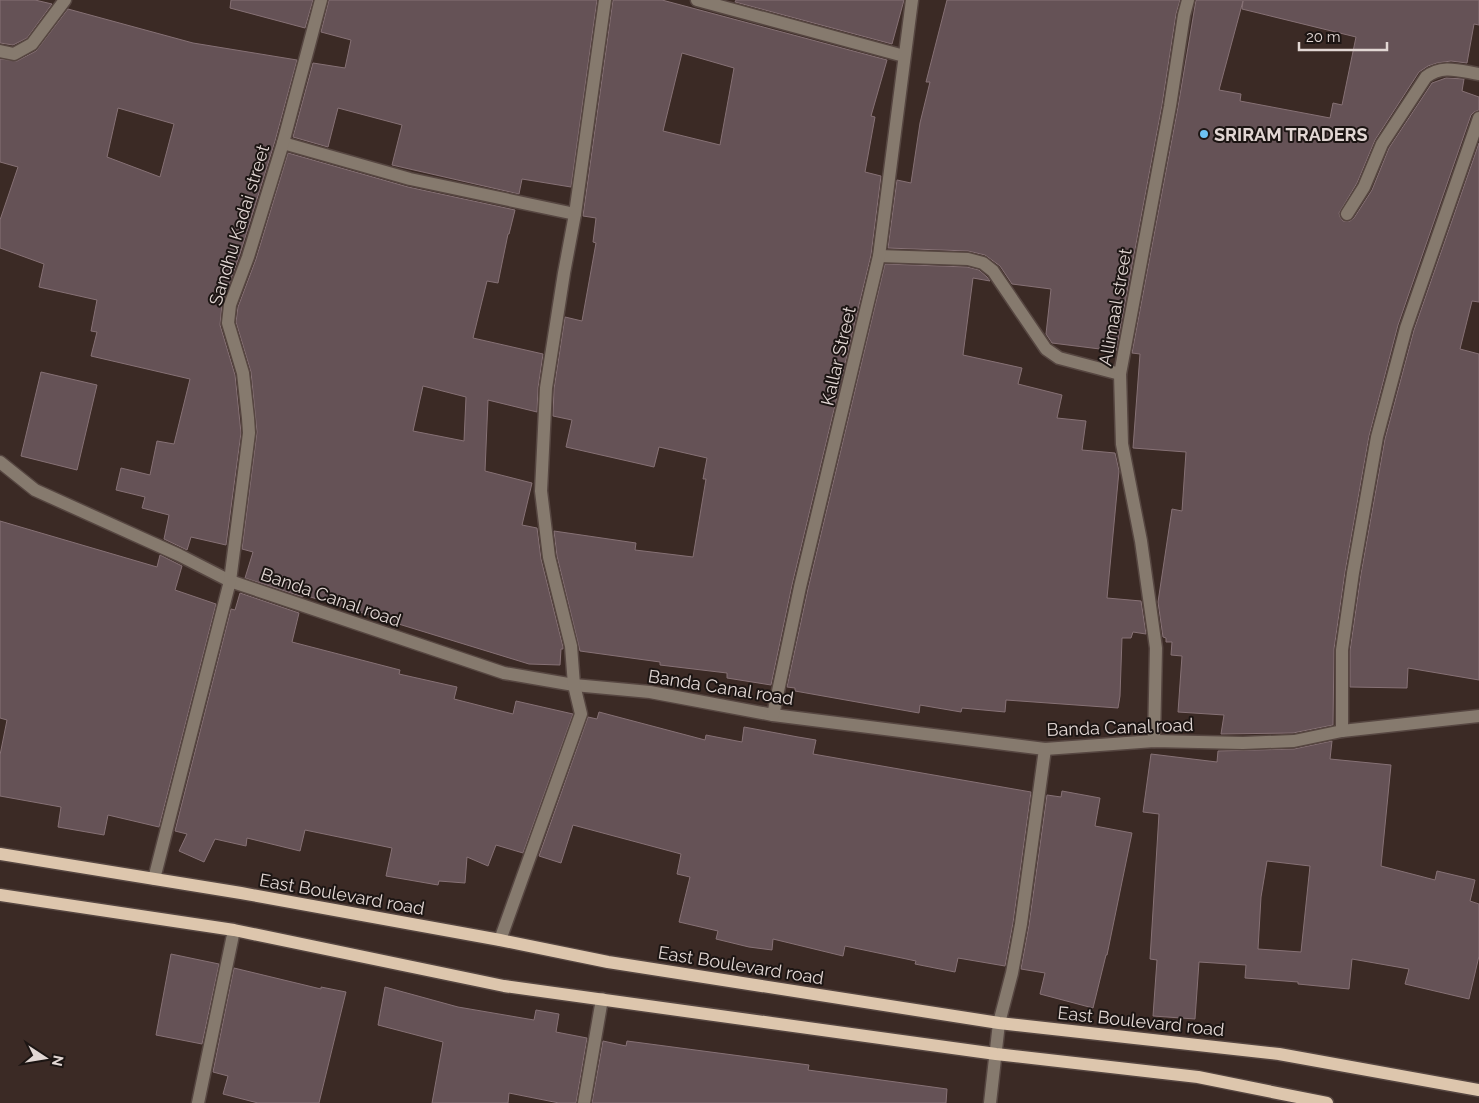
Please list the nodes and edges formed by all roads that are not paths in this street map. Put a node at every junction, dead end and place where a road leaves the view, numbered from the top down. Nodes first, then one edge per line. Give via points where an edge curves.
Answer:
1 (65, 0) edge
2 (321, 0) edge
3 (605, 0) edge
4 (697, 0) edge
5 (912, 0) edge
6 (1188, 0) edge
7 (0, 51) edge
8 (904, 56) junction
9 (1479, 74) edge
10 (1479, 118) edge
11 (283, 143) junction
12 (575, 214) junction
13 (1347, 214) dead end
14 (879, 256) junction
15 (1120, 374) junction
16 (0, 462) edge
17 (230, 581) junction
18 (574, 685) junction
19 (773, 715) junction
20 (1479, 716) edge
21 (1342, 731) junction
22 (1154, 741) junction
23 (1045, 749) junction
24 (0, 854) edge
25 (154, 879) junction
26 (0, 895) edge
27 (234, 930) junction
28 (500, 940) junction
29 (602, 999) junction
30 (999, 1023) junction
31 (996, 1054) junction
32 (1479, 1090) edge
33 (198, 1103) edge
34 (584, 1103) edge
35 (990, 1103) edge
36 (1327, 1103) edge

1 - 7 street via 32,44 14,54
2 - 11 street, Sandhu Kadai street
3 - 12 street
4 - 8 street
5 - 8 street, Kallar Street
6 - 15 street, Allimaal street
8 - 14 street, Kallar Street
9 - 13 street via 1445,68 1426,77 1382,144 1364,187
10 - 21 street via 1406,328 1377,437 1342,650
11 - 12 street via 410,179
11 - 17 street, Sandhu Kadai street via 230,305 228,323 243,373 249,433
12 - 18 street via 546,388 541,491 549,557 571,646
14 - 15 street via 968,259 982,263 993,271 1046,349 1059,358
14 - 19 street, Kallar Street
15 - 22 street, Allimaal street via 1122,444 1141,541 1156,648
16 - 17 street, Banda Canal road via 34,490
17 - 18 street, Banda Canal road via 504,673
17 - 25 street, Sandhu Kadai street
18 - 19 street, Banda Canal road via 650,692
18 - 28 street via 581,714
19 - 23 street, Banda Canal road
20 - 21 street, Banda Canal road
21 - 22 street, Banda Canal road via 1294,741
22 - 23 street, Banda Canal road
23 - 30 street via 1012,973
24 - 25 main road, East Boulevard road
25 - 28 main road, East Boulevard road
26 - 27 main road
27 - 29 main road via 504,986
27 - 33 street
28 - 30 main road, East Boulevard road via 608,962
29 - 31 main road
29 - 34 street
30 - 31 street
30 - 32 main road, East Boulevard road via 1279,1054
31 - 35 street
31 - 36 main road via 1198,1077

